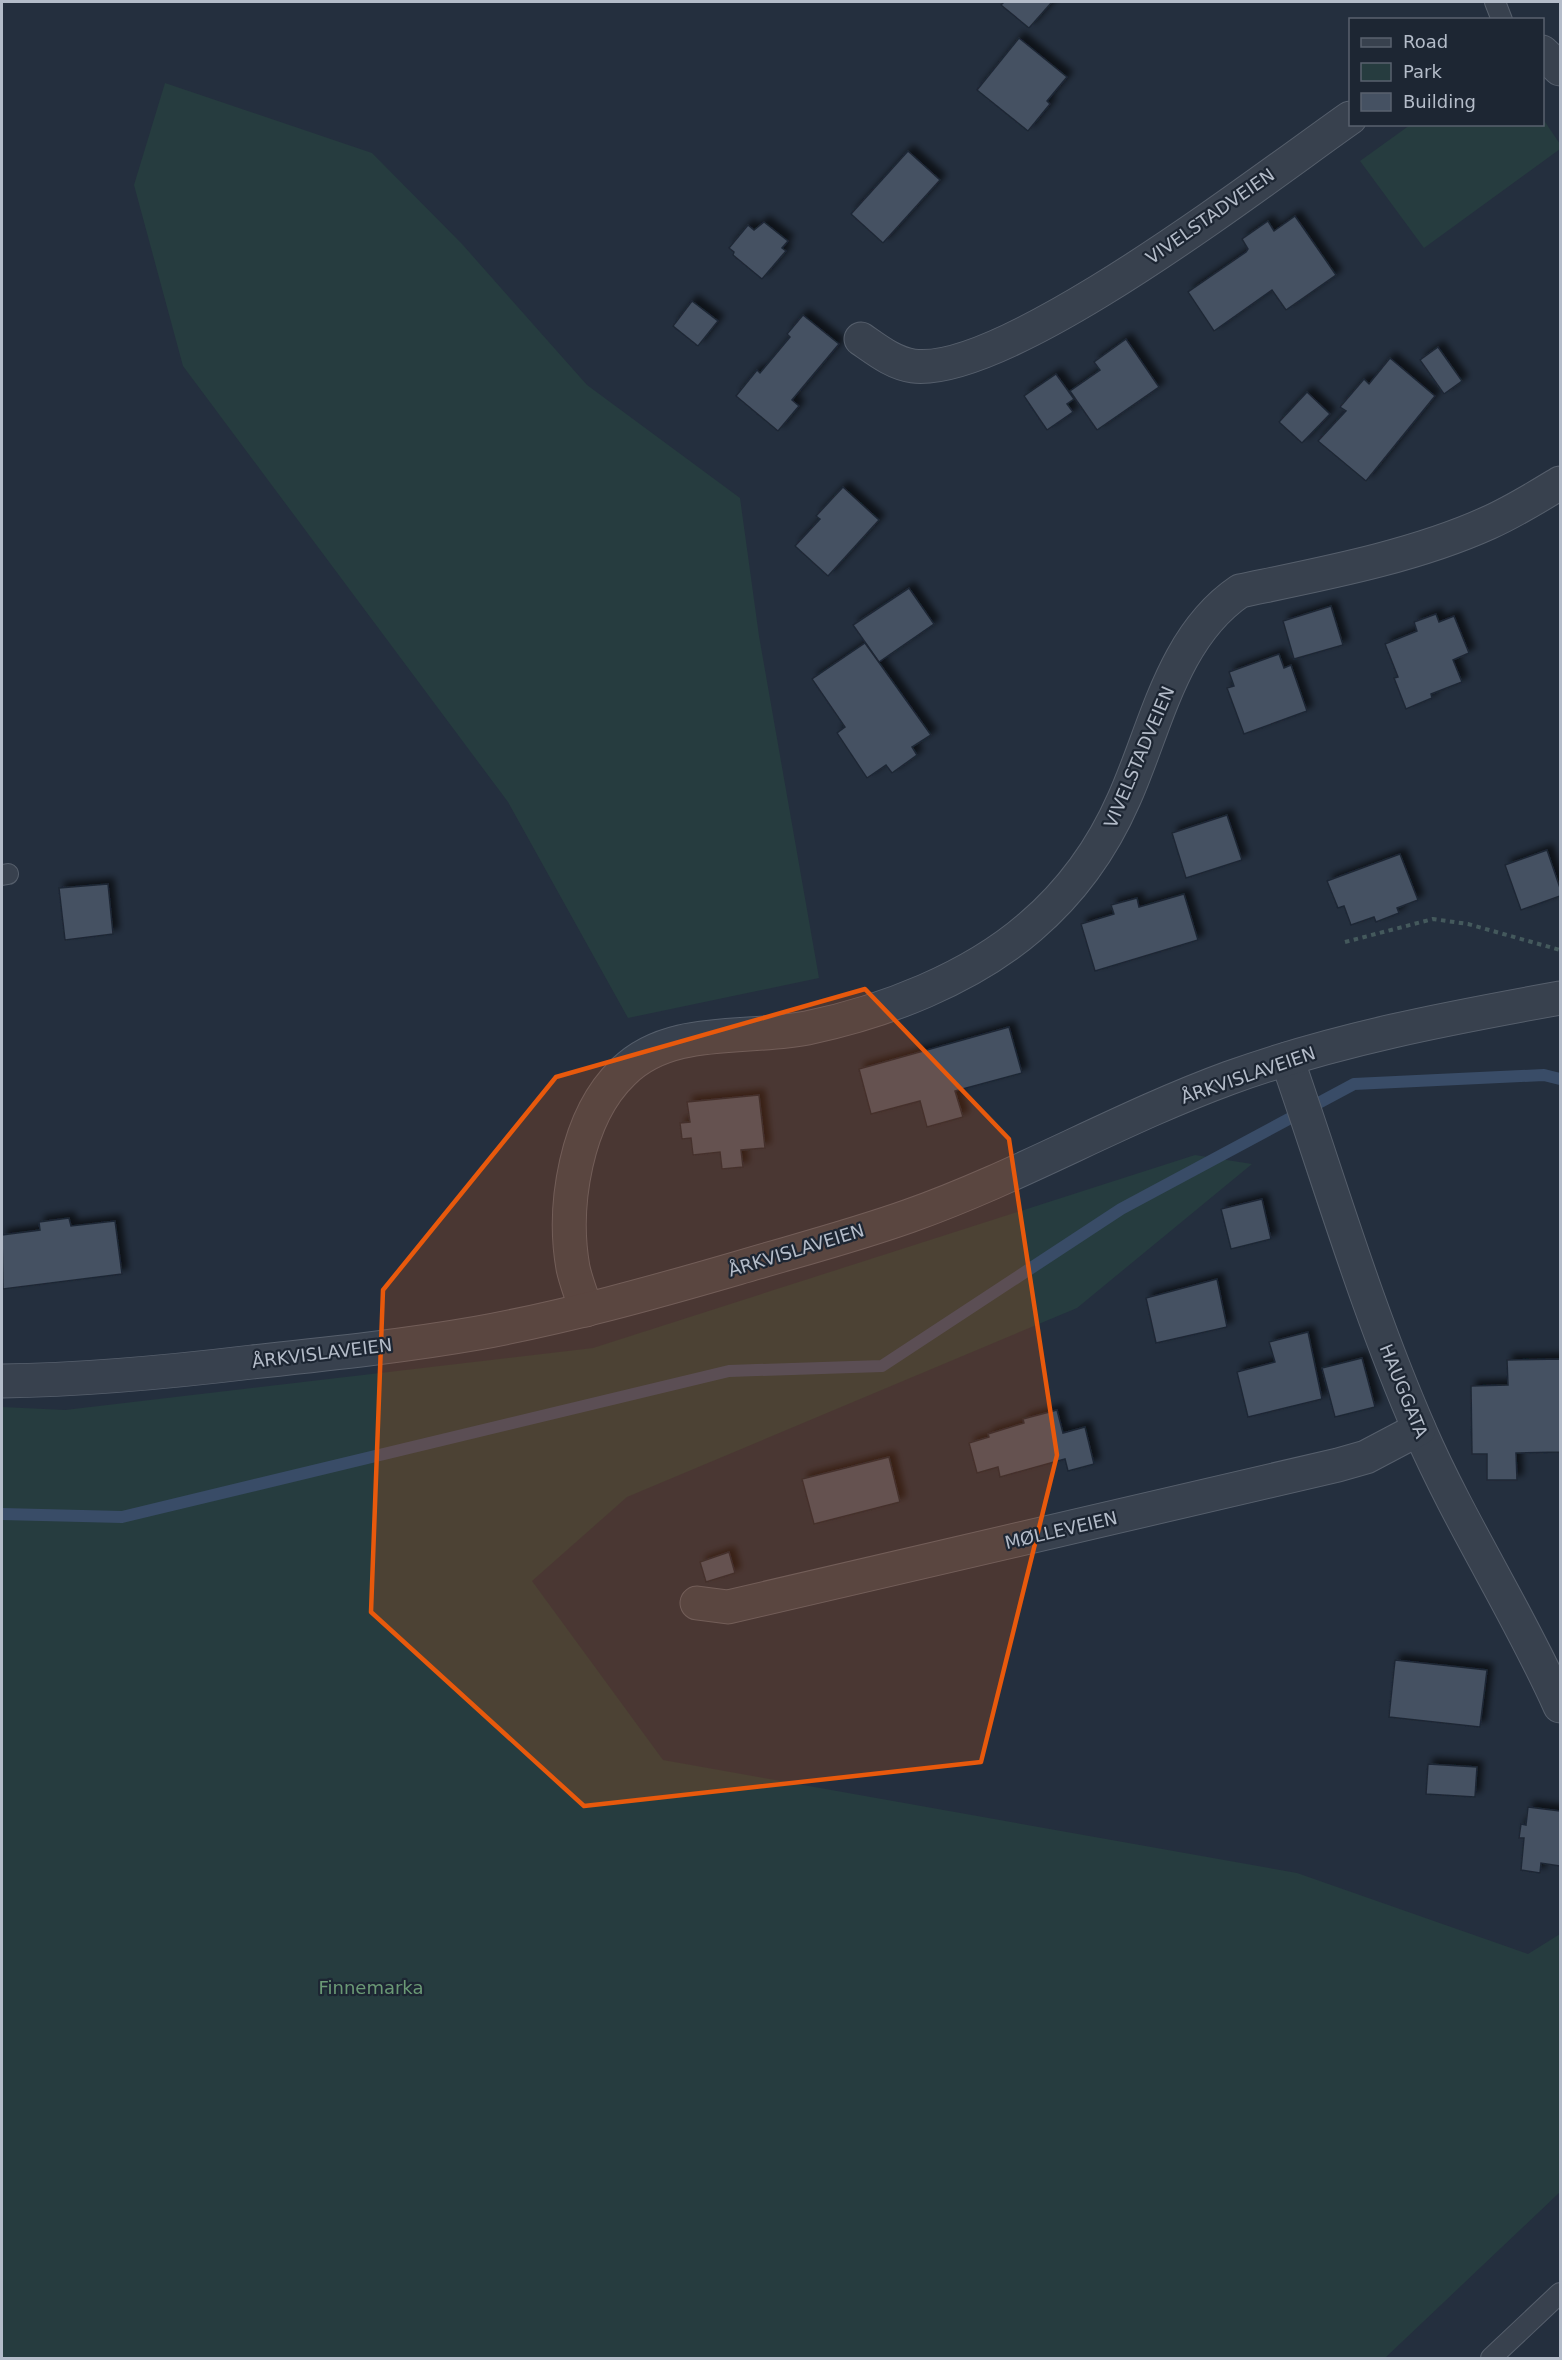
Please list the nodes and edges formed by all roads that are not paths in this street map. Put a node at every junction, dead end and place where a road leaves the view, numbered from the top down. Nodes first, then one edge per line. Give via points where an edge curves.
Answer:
1 (1495, 2) edge
2 (1501, 18) edge
3 (1544, 54) edge
4 (1560, 69) edge
5 (1349, 119) edge
6 (861, 339) dead end
7 (1560, 483) edge
8 (1560, 998) edge
9 (1292, 1074) junction
10 (586, 1310) junction
11 (2, 1381) edge
12 (1419, 1429) junction
13 (696, 1603) dead end
14 (1560, 1706) edge
15 (1560, 2293) edge
16 (1491, 2358) edge

1 - 2 lane
3 - 4 street
5 - 6 street, VIVELSTADVEIEN via 1138,266 1029,331 978,352 913,366 894,361
7 - 10 street, VIVELSTADVEIEN via 1488,523 1446,539 1348,567 1240,591 1228,599 1198,631 1184,655 1102,843 1077,878 1030,927 973,966 910,999 851,1017 805,1028 674,1043 645,1054 623,1072 600,1101 580,1148 573,1179 570,1239
8 - 9 street, ÅRKVISLAVEIEN via 1389,1031
9 - 10 street, ÅRKVISLAVEIEN via 1173,1101 998,1181 908,1216
9 - 12 street, HAUGGATA via 1377,1326
10 - 11 street, ÅRKVISLAVEIEN via 477,1333 299,1357 99,1377
12 - 13 street, MØLLEVEIEN via 1366,1457 1327,1468 728,1606
12 - 14 street, HAUGGATA
15 - 16 lane

